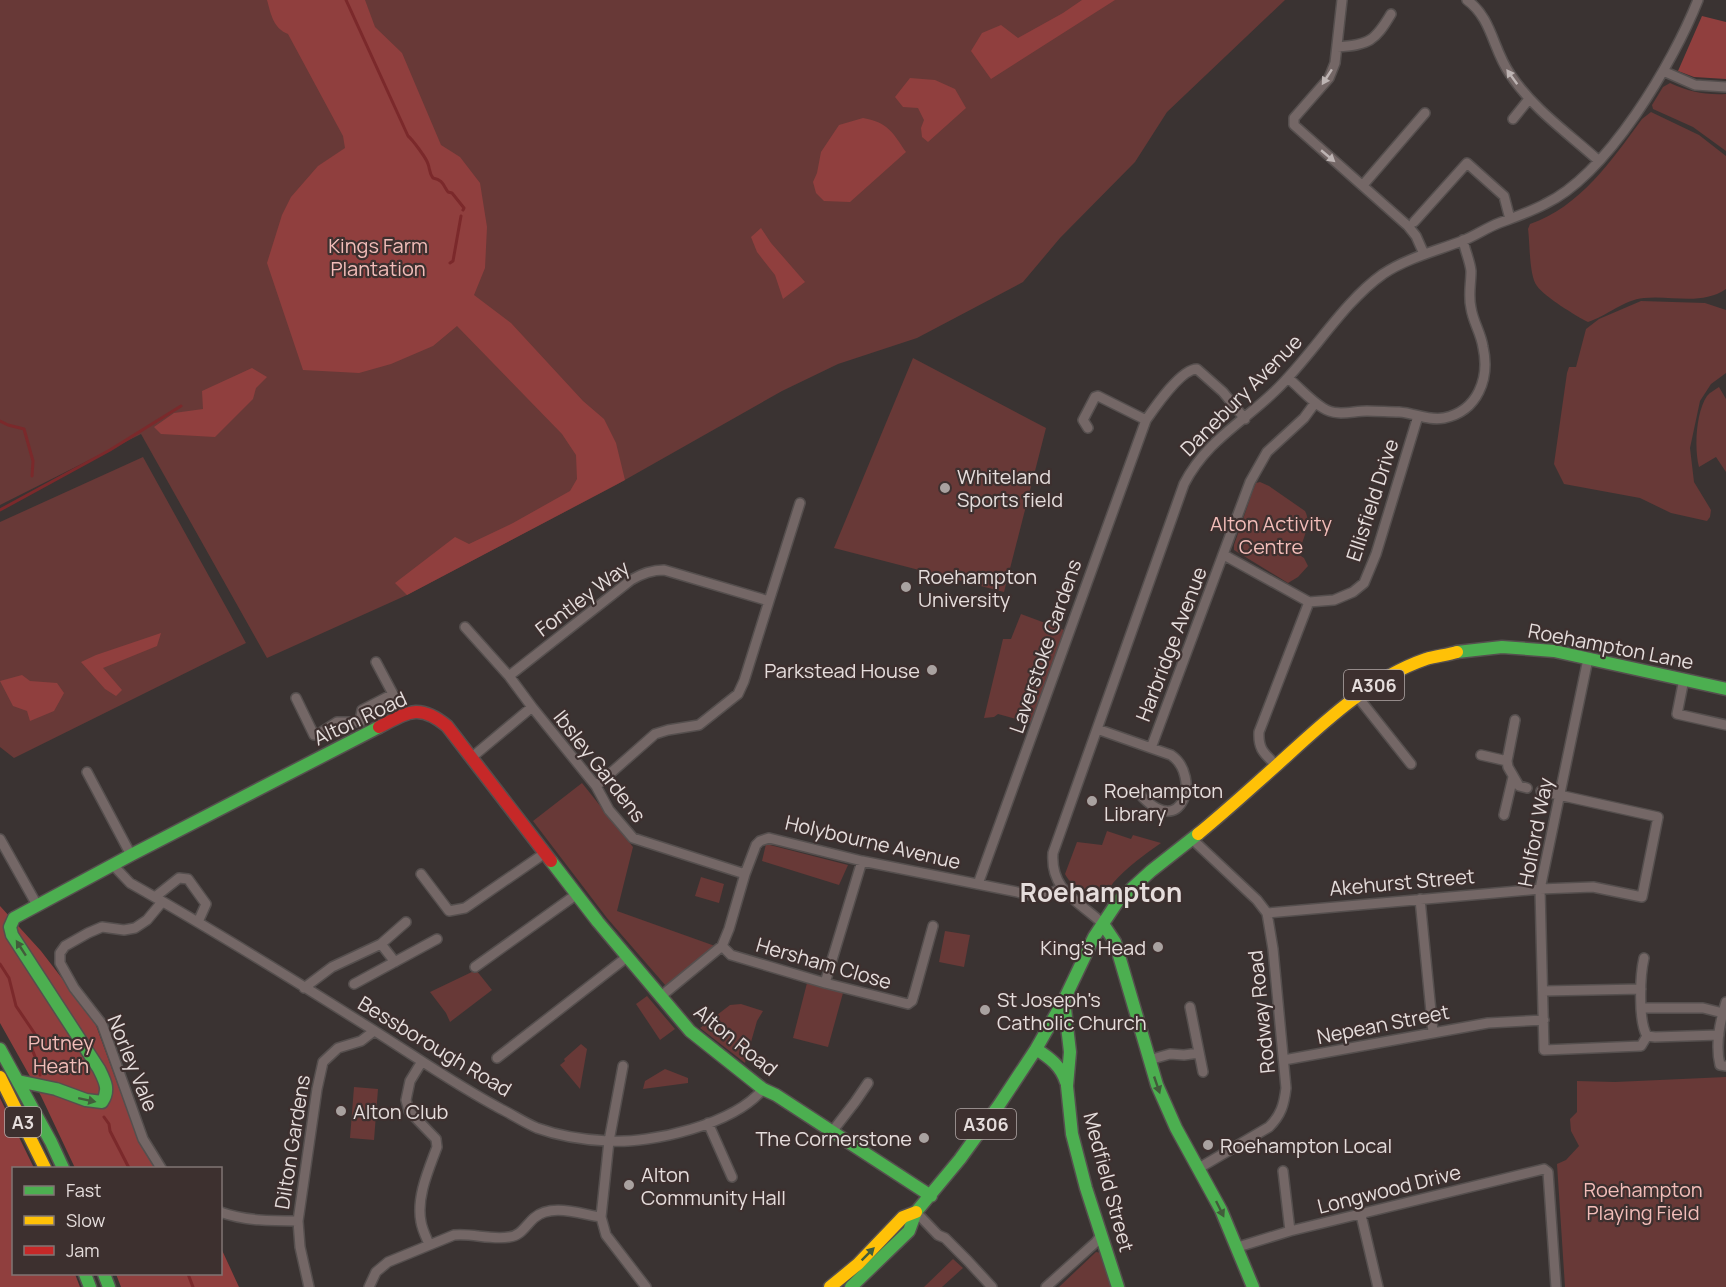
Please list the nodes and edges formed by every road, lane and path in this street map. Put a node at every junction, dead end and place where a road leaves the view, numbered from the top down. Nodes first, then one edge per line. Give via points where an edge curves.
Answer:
1 (1342, 0) edge
2 (1467, 0) edge
3 (1698, 0) edge
4 (1391, 14) dead end
5 (1337, 47) junction
6 (1663, 71) junction
7 (1726, 87) edge
8 (1529, 99) junction
9 (1425, 113) dead end
10 (1513, 119) dead end
11 (1599, 161) junction
12 (1363, 185) junction
13 (1510, 219) junction
14 (1414, 222) dead end
15 (1463, 240) junction
16 (1424, 254) junction
17 (1288, 378) junction
18 (1315, 403) junction
19 (1418, 416) junction
20 (1245, 419) junction
21 (1146, 420) junction
22 (1088, 428) dead end
23 (800, 503) dead end
24 (1224, 555) junction
25 (769, 601) junction
26 (1309, 602) junction
27 (465, 627) dead end
28 (1588, 659) junction
29 (376, 662) dead end
30 (509, 676) junction
31 (1684, 679) junction
32 (1726, 689) edge
33 (1357, 696) junction
34 (296, 698) dead end
35 (532, 708) junction
36 (1515, 720) dead end
37 (360, 722) junction
38 (1726, 725) edge
39 (1097, 729) junction
40 (366, 735) junction
41 (1151, 748) junction
42 (1480, 755) dead end
43 (471, 758) junction
44 (1507, 761) junction
45 (1411, 764) dead end
46 (1276, 765) junction
47 (87, 772) dead end
48 (1513, 777) junction
49 (596, 786) junction
50 (1527, 788) dead end
51 (1542, 791) dead end
52 (1139, 793) dead end
53 (1560, 795) junction
54 (1504, 815) dead end
55 (0, 839) edge
56 (1192, 839) junction
57 (545, 853) junction
58 (131, 855) junction
59 (862, 861) junction
60 (113, 865) junction
61 (421, 874) dead end
62 (746, 874) junction
63 (978, 884) junction
64 (1061, 888) junction
65 (1540, 889) junction
66 (577, 894) junction
67 (159, 899) junction
68 (1420, 899) junction
69 (37, 905) junction
70 (1267, 913) junction
71 (198, 922) junction
72 (406, 922) dead end
73 (1103, 924) junction
74 (933, 926) dead end
75 (437, 939) dead end
76 (381, 944) junction
77 (722, 946) junction
78 (627, 957) junction
79 (1644, 958) dead end
80 (395, 962) junction
81 (475, 967) dead end
82 (825, 983) junction
83 (354, 984) dead end
84 (304, 988) junction
85 (1641, 989) junction
86 (1543, 991) junction
87 (660, 998) junction
88 (1064, 1000) junction
89 (1726, 1002) edge
90 (1190, 1006) dead end
91 (1642, 1008) junction
92 (1723, 1013) junction
93 (1544, 1020) junction
94 (374, 1031) junction
95 (1433, 1032) junction
96 (1719, 1035) junction
97 (1647, 1036) junction
98 (0, 1049) edge
99 (1036, 1049) junction
100 (1199, 1053) junction
101 (497, 1058) dead end
102 (1149, 1060) junction
103 (1284, 1060) junction
104 (422, 1063) junction
105 (623, 1066) dead end
106 (1726, 1066) edge
107 (1203, 1072) dead end
108 (0, 1077) edge
109 (18, 1081) junction
110 (868, 1083) dead end
111 (1067, 1086) junction
112 (764, 1089) junction
113 (708, 1123) junction
114 (831, 1132) junction
115 (609, 1141) junction
116 (45, 1167) edge
117 (62, 1167) edge
118 (160, 1167) edge
119 (1199, 1168) junction
120 (1284, 1171) dead end
121 (732, 1177) dead end
122 (931, 1196) junction
123 (916, 1212) junction
124 (222, 1213) edge
125 (1361, 1215) junction
126 (601, 1217) junction
127 (298, 1221) junction
128 (1290, 1231) junction
129 (1101, 1235) junction
130 (429, 1244) junction
131 (1238, 1247) junction
132 (309, 1287) edge
133 (369, 1287) edge
134 (646, 1287) edge
135 (830, 1287) edge
136 (851, 1287) edge
137 (992, 1287) edge
138 (1046, 1287) edge
139 (1118, 1287) edge
140 (1253, 1287) edge
141 (1378, 1287) edge
142 (1556, 1287) edge

1 - 5 street
8 -> 2 street via 1501,60 1489,25
3 - 6 street, Danebury Avenue
4 - 5 street via 1368,42
5 -> 12 street via 1329,78 1294,117 1294,125
6 - 7 street via 1695,86
6 - 11 street, Danebury Avenue via 1632,120
8 - 10 street
8 - 11 street
9 - 12 street
11 - 13 street, Danebury Avenue via 1547,204
12 - 16 street via 1408,226
13 - 14 street via 1504,196 1467,163
13 - 15 street, Danebury Avenue
15 - 16 street, Danebury Avenue
15 - 19 street via 1471,269 1469,298 1484,346 1483,387 1461,411 1445,418
16 - 17 street, Danebury Avenue via 1390,270 1369,286
17 - 18 street
17 - 20 street, Danebury Avenue
18 - 19 street via 1337,414 1373,411
18 - 24 street, Harbridge Avenue via 1267,452 1250,482
19 - 26 street, Ellisfield Drive via 1364,583 1334,600
20 - 21 street, Laverstoke Gardens via 1223,392 1197,369 1190,369
20 - 39 street, Danebury Avenue via 1204,453 1184,484
21 - 22 street via 1098,396 1083,420
21 - 63 street, Laverstoke Gardens
23 - 25 street
24 - 26 street
24 - 41 street, Harbridge Avenue
25 - 30 street, Fontley Way via 655,570 631,580
25 - 49 street via 738,694 699,725 656,734
26 - 46 street via 1259,732 1258,744
27 - 30 street, Ibsley Gardens
28 - 31 main road, Roehampton Lane / A306
28 - 33 main road, Roehampton Lane / A306 via 1520,647 1469,650 1410,666
28 - 53 street, Holford Way
29 - 37 street via 393,694 362,710
30 - 35 street, Ibsley Gardens
31 - 32 main road, Roehampton Lane / A306
31 - 38 street via 1677,714
33 - 45 street
33 - 46 main road, Roehampton Lane / A306
34 - 37 street via 314,735 337,722
35 - 43 street, Ibsley Gardens
35 - 49 street, Ibsley Gardens
36 - 44 street
37 - 40 street
39 - 41 street, Harbridge Avenue
39 - 64 street, Danebury Avenue via 1053,853 1053,868
40 - 43 main road, Alton Road via 399,717 426,711 447,726
40 - 58 main road, Alton Road
41 - 52 street, Harbridge Avenue via 1179,762 1185,778 1184,796 1178,808 1168,811 1150,806
42 - 44 street
43 - 57 main road, Alton Road
44 - 48 street
46 - 56 main road, Roehampton Lane / A306
47 - 58 street
48 - 50 street via 1519,786
48 - 54 street
49 - 62 street, Ibsley Gardens via 609,810 633,838
51 - 53 street
53 - 65 street, Holford Way
53 - 65 street, Akehurst Street via 1659,817 1642,897 1593,887
55 - 69 street
56 - 70 street
56 - 73 main road, Roehampton Lane / A306 via 1134,885
57 - 61 street via 465,908 449,912
57 - 66 main road, Alton Road
58 - 60 main road, Alton Road
59 - 62 street, Holybourne Avenue via 769,837 756,845
59 - 63 street, Holybourne Avenue
59 - 82 street
60 - 67 street, Bessborough Road via 129,883
60 - 69 main road, Alton Road
62 - 77 street, Holybourne Avenue
63 - 64 street, Holybourne Avenue via 1041,896
64 - 73 street
65 - 68 street, Akehurst Street
65 - 86 street, Holford Way
66 - 78 main road, Alton Road
66 - 81 street
67 - 71 street, Bessborough Road
67 - 71 street via 179,878 188,879 206,904
67 - 118 street, Norley Vale via 147,920 135,928 102,927 65,946 60,963 102,1024 143,1139
68 - 70 street, Akehurst Street
68 - 95 street
109 -> 69 main road, Alton Road via 61,1090 95,1103 102,1102 107,1092 99,1069 12,935 14,918
70 - 103 street, Rodway Road
71 - 84 street, Bessborough Road
72 - 76 street
73 - 88 main road, Roehampton Lane / A306
73 - 102 main road via 1115,942
74 - 82 street, Hersham Close via 908,1004
75 - 80 street
76 - 80 street
76 - 84 street via 332,967
77 - 82 street, Hersham Close via 731,955
77 - 87 street, Holybourne Avenue
78 - 87 main road, Alton Road
78 - 101 street
79 - 85 street
80 - 83 street
84 - 94 street, Bessborough Road
85 - 86 street
85 - 91 street
86 - 93 street, Holford Way
87 - 112 main road, Alton Road via 690,1031
88 - 99 main road, Roehampton Lane / A306
88 - 111 main road, Medfield Street via 1070,1052
89 - 92 street
90 - 100 street
91 - 92 street via 1703,1008
91 - 97 street
92 - 96 street
93 - 95 street, Nepean Street via 1488,1023
93 - 97 street, Holford Way via 1544,1050 1641,1046
94 - 104 street, Bessborough Road
94 - 127 street, Dilton Gardens via 361,1041 338,1048 323,1062
95 - 103 street, Nepean Street
96 - 97 street
96 - 106 street via 1720,1065
98 - 109 main road, A3
99 - 111 main road, Medfield Street via 1057,1062
99 - 122 main road, Roehampton Lane / A306 via 999,1106
100 - 102 street via 1170,1054
100 - 107 street
102 -> 119 main road via 1163,1100
103 - 119 street, Rodway Road via 1286,1088 1278,1118
104 - 115 street, Bessborough Road via 539,1128
104 - 130 street via 410,1081 406,1100 409,1111 436,1139 420,1209
105 - 115 street
108 - 116 main road, A3
109 - 117 main road, A3
110 - 114 street
111 - 129 main road, Medfield Street via 1072,1134
112 - 113 street, Bessborough Road via 747,1105
112 - 114 main road, Alton Road
113 - 115 street, Bessborough Road via 648,1138
113 - 121 street
114 - 122 main road, Alton Road
115 - 126 street
119 -> 131 main road
120 - 128 street
122 - 123 main road, Roehampton Lane / A306
135 -> 123 main road, Roehampton Lane / A306 via 903,1218
123 - 136 main road, Roehampton Lane / A306 via 909,1231
123 - 137 street
124 - 127 street via 266,1221
125 - 128 street, Longwood Drive
125 - 141 street
125 - 142 street, Longwood Drive via 1544,1169 1548,1172
126 - 130 street via 548,1209 512,1237 462,1234
126 - 134 street via 606,1235
127 - 132 street, Dilton Gardens
128 - 131 street, Longwood Drive
129 - 138 street
129 - 139 main road, Medfield Street
130 - 133 street via 388,1262 376,1272
131 - 140 main road

